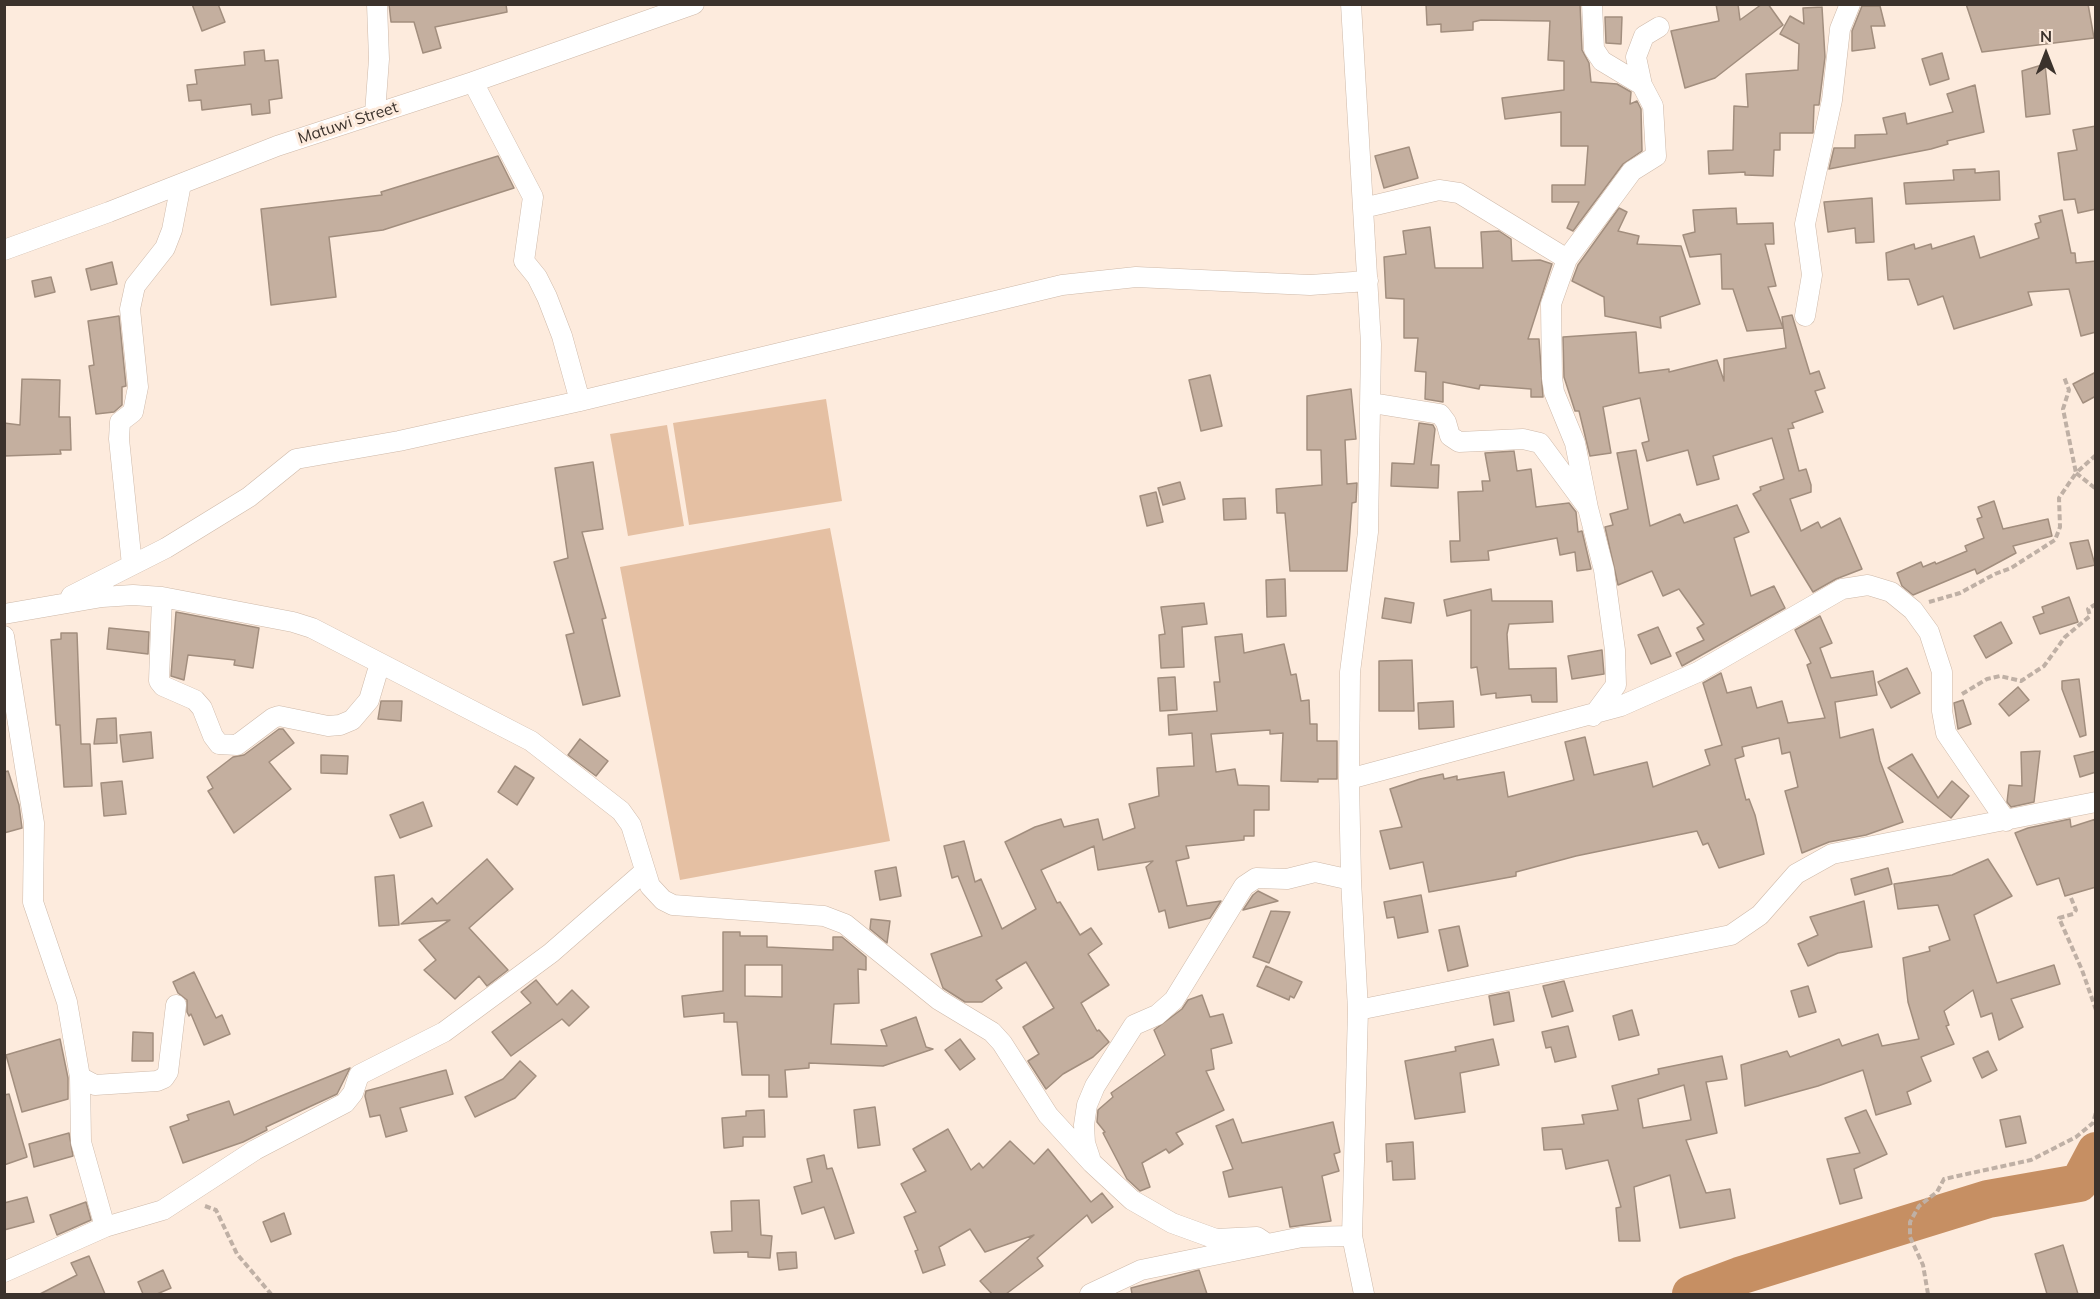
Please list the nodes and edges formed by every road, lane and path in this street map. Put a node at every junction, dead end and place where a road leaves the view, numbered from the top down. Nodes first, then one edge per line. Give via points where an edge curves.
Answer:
1 (377, 4) edge
2 (694, 4) edge
3 (1351, 4) edge
4 (1592, 4) edge
5 (1842, 7) edge
6 (1659, 27) dead end
7 (473, 82) junction
8 (1642, 85) junction
9 (375, 113) junction
10 (181, 184) junction
11 (1363, 208) junction
12 (4, 250) edge
13 (1567, 259) junction
14 (1368, 281) junction
15 (1805, 316) dead end
16 (2064, 377) dead end
17 (580, 401) junction
18 (1372, 403) junction
19 (2096, 455) edge
20 (2076, 473) junction
21 (2096, 489) edge
22 (1588, 508) junction
23 (132, 565) junction
24 (162, 597) junction
25 (2096, 604) edge
26 (52, 606) junction
27 (1913, 610) junction
28 (4, 614) edge
29 (4, 636) edge
30 (380, 663) junction
31 (1942, 701) junction
32 (1593, 716) junction
33 (1349, 779) junction
34 (2096, 802) edge
35 (2006, 821) junction
36 (645, 871) junction
37 (1351, 880) junction
38 (2071, 898) dead end
39 (176, 1005) dead end
40 (1358, 1010) junction
41 (2096, 1010) edge
42 (80, 1077) junction
43 (2096, 1112) edge
44 (1092, 1163) junction
45 (182, 1198) junction
46 (105, 1227) junction
47 (1352, 1236) junction
48 (1266, 1243) junction
49 (4, 1272) edge
50 (271, 1294) edge
51 (1090, 1294) edge
52 (1364, 1294) edge
53 (1928, 1294) edge

1 - 9 street via 379,59
2 - 7 street, Matuwi Street
3 - 11 street
4 - 8 street via 1594,49 1602,61
5 - 15 street via 1832,100 1805,224 1812,274
6 - 8 street via 1644,36 1637,49 1636,66
7 - 9 street, Matuwi Street
7 - 17 street via 533,197 524,261 547,297
8 - 13 street via 1653,106 1656,156 1632,171
9 - 10 street, Matuwi Street
10 - 12 street, Matuwi Street
10 - 23 street via 165,248 135,286 130,309 138,387 133,412 120,422 119,439
11 - 13 street via 1439,190 1459,193
11 - 14 street
13 - 22 street via 1551,304 1551,378 1575,443
14 - 17 street via 1310,285 1136,277 1062,285
14 - 18 street
16 - 20 path via 2069,390 2063,409
17 - 23 street via 296,459 249,497
18 - 22 street via 1440,414 1450,436 1465,443 1523,439 1540,443
18 - 33 street via 1368,532 1350,672
19 - 20 path
20 - 21 path
20 - 27 path via 2059,498 2060,527 2055,540 2011,568
22 - 32 street via 1604,570 1616,685
23 - 26 street
24 - 26 street via 102,597
24 - 30 street via 293,622
24 - 30 street via 159,681 195,700 219,744 237,745 279,716 328,726 352,720 369,700
25 - 31 path via 2088,609 2090,616 2066,637 2044,666 2020,681 2000,676 1987,679 1960,696
26 - 28 street
27 - 31 street via 1936,647 1942,672
27 - 32 street via 1880,587 1842,589 1698,672
29 - 42 street via 34,823 33,902 68,1002
30 - 36 street via 531,741 621,812 631,825
31 - 35 street via 1943,723 1951,744
32 - 33 street
33 - 37 street
34 - 35 street
35 - 40 street via 1832,854 1797,874 1760,915 1731,935
36 - 44 street via 654,894 673,905 824,916 845,924 939,1000 992,1032 1037,1101
36 - 45 street via 551,953 444,1032 359,1075 345,1103 255,1150
37 - 40 street
37 - 44 street via 1315,872 1287,879 1256,878 1244,885 1174,1000 1156,1015 1134,1025 1095,1086 1083,1125 1084,1143
38 - 41 path via 2076,910 2059,918
39 - 42 street via 164,1078 96,1086
40 - 47 street
42 - 46 street via 81,1142
43 - 53 path via 2093,1123 2076,1137 2031,1160 1944,1179 1910,1222 1910,1237 1923,1265
44 - 48 street via 1131,1200 1172,1223 1216,1239 1257,1237
45 - 46 street via 163,1210
45 - 50 path via 216,1210 237,1254
46 - 49 street
47 - 48 street via 1302,1237
47 - 52 street
48 - 51 street via 1141,1270

